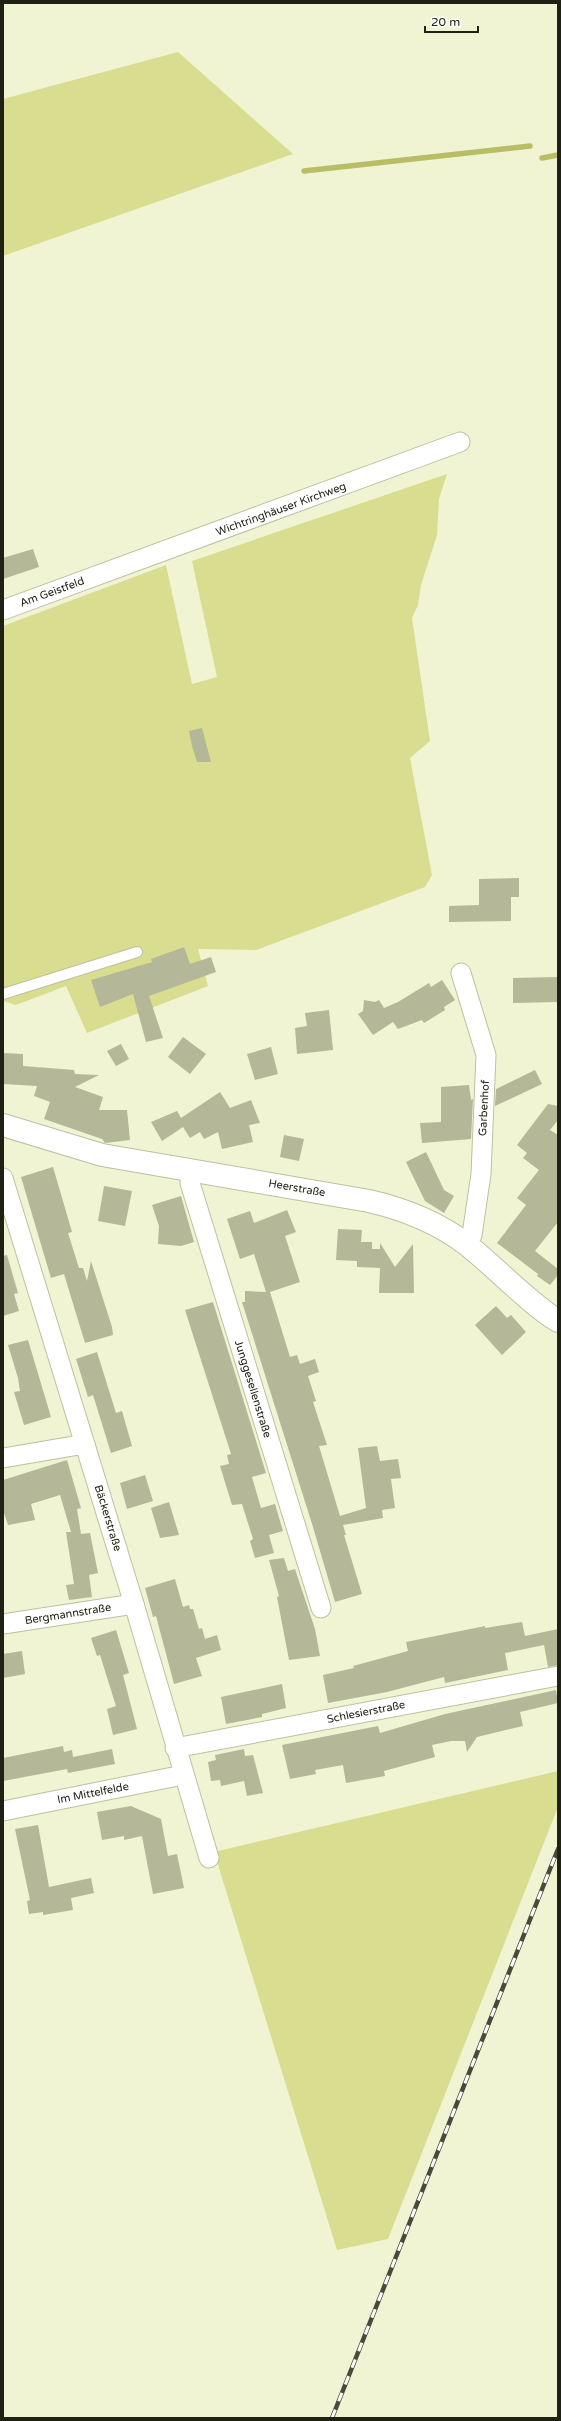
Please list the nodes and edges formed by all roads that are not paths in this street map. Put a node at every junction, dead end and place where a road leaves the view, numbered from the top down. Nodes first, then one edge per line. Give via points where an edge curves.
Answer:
1 (460, 442) dead end
2 (101, 574) joint
3 (3, 610) edge
4 (137, 952) dead end
5 (461, 973) dead end
6 (3, 994) edge
7 (3, 1125) edge
8 (191, 1170) junction
9 (3, 1178) edge
10 (465, 1244) junction
11 (558, 1321) edge
12 (85, 1444) junction
13 (3, 1458) edge
14 (134, 1604) junction
15 (320, 1608) dead end
16 (3, 1624) edge
17 (558, 1676) edge
18 (175, 1748) junction
19 (183, 1776) junction
20 (3, 1810) edge
21 (209, 1858) dead end

1 - 2 street, Wichtringhäuser Kirchweg
2 - 3 street, Am Geistfeld
4 - 6 lane
5 - 10 street, Garbenhof via 486,1056 480,1174 472,1235
7 - 8 street, Heerstraße via 102,1156
8 - 10 street, Heerstraße via 402,1209 435,1224
8 - 15 street, Junggesellenstraße via 190,1183
9 - 12 street, Bäckerstraße
10 - 11 street, Heerstraße
12 - 13 street
12 - 14 street, Bäckerstraße
14 - 16 street, Bergmannstraße
14 - 18 street, Bäckerstraße
17 - 18 street, Schlesierstraße
18 - 19 street, Bäckerstraße
19 - 20 street, Im Mittelfelde
19 - 21 street, Bäckerstraße

